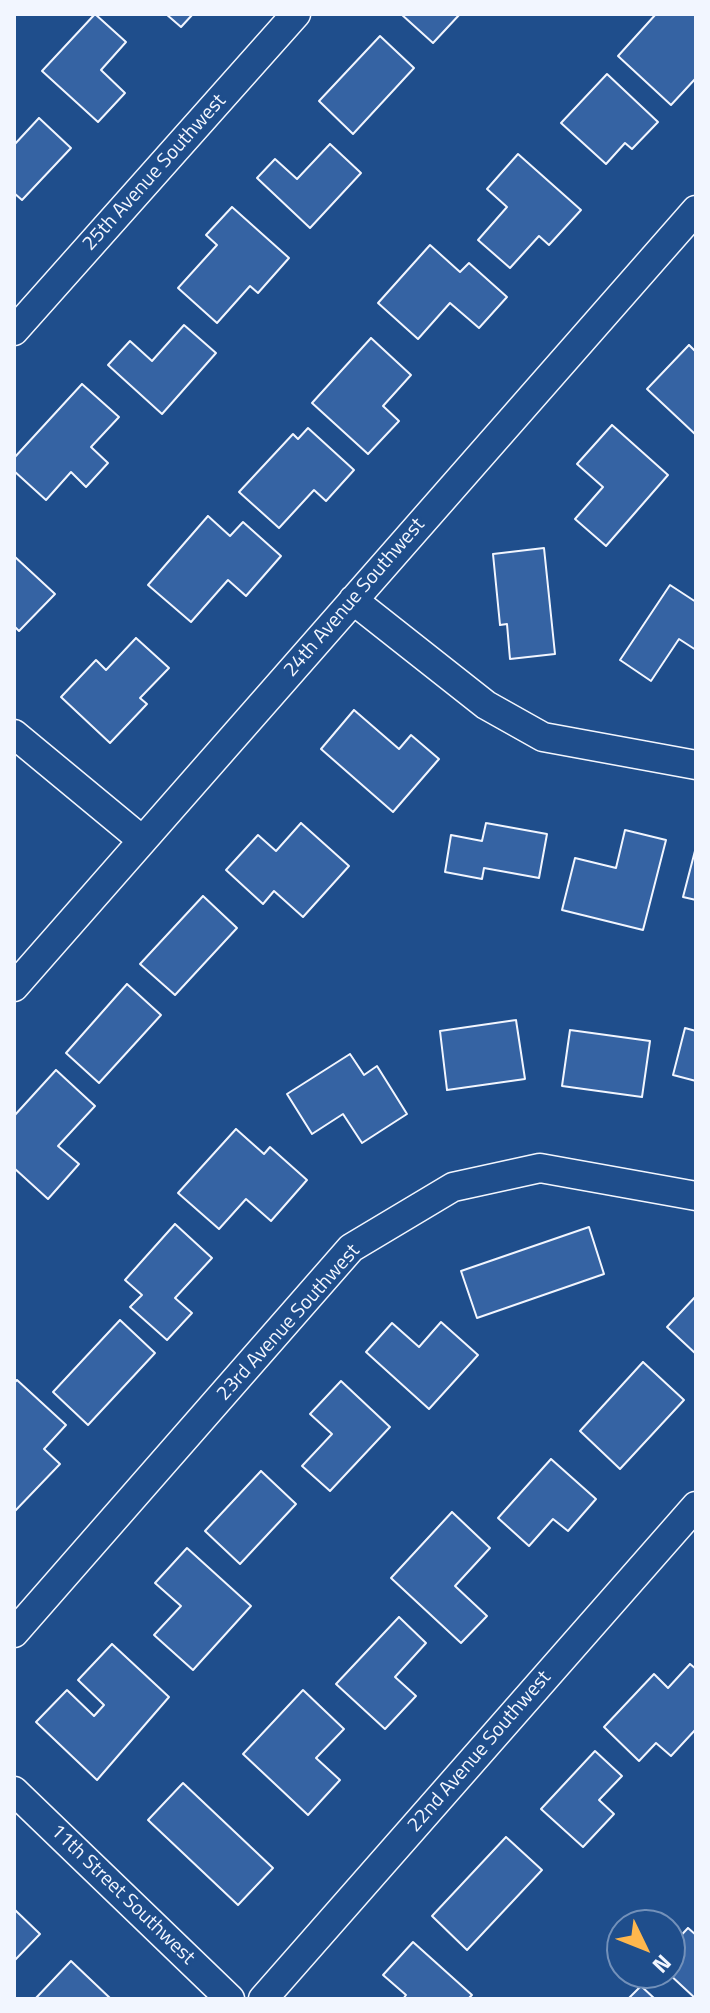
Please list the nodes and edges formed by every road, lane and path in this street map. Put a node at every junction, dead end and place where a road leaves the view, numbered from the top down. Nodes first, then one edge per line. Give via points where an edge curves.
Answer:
1 (296, 14) edge
2 (691, 228) edge
3 (14, 331) edge
4 (353, 600) junction
5 (14, 734) edge
6 (696, 765) edge
7 (142, 840) junction
8 (14, 987) edge
9 (696, 1196) edge
10 (696, 1506) edge
11 (14, 1633) edge
12 (14, 1791) edge
13 (230, 1999) edge
14 (263, 1999) edge

1 - 3 street, 25th Avenue Southwest
2 - 4 street, 24th Avenue Southwest
4 - 6 street via 486,705 543,737
4 - 7 street, 24th Avenue Southwest
5 - 7 street
7 - 8 street, 24th Avenue Southwest
9 - 11 street, 23rd Avenue Southwest via 540,1168 453,1187 351,1248
10 - 14 street, 22nd Avenue Southwest
12 - 13 street, 11th Street Southwest

